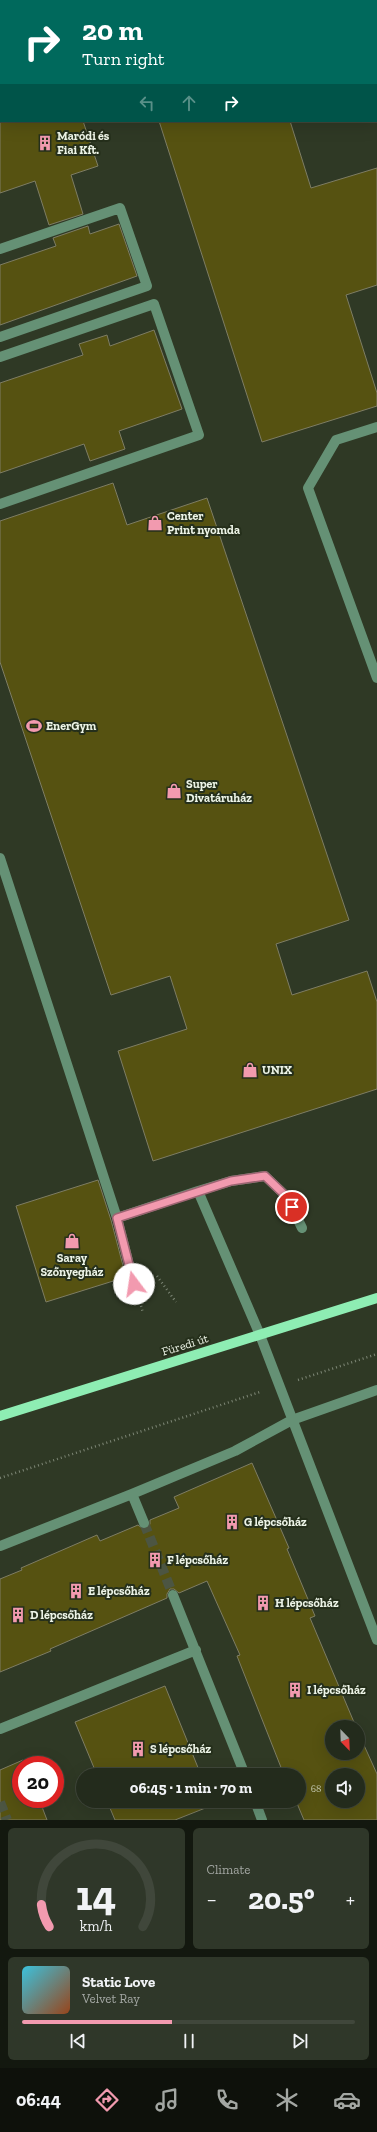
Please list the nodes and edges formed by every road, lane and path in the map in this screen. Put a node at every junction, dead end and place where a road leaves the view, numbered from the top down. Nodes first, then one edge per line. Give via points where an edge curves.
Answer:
1 (0, 249) edge
2 (0, 336) edge
3 (0, 357) edge
4 (377, 426) edge
5 (0, 504) edge
6 (377, 678) edge
7 (0, 858) edge
8 (198, 1192) junction
9 (117, 1218) junction
10 (302, 1228) dead end
11 (157, 1276) dead end
12 (134, 1284) dead end
13 (377, 1298) edge
14 (176, 1302) dead end
15 (260, 1336) junction
16 (377, 1354) edge
17 (280, 1386) junction
18 (377, 1390) edge
19 (0, 1416) edge
20 (292, 1420) junction
21 (0, 1478) edge
22 (132, 1494) junction
23 (144, 1523) tunnel mouth
24 (0, 1546) edge
25 (173, 1596) tunnel mouth
26 (377, 1640) edge
27 (196, 1650) junction
28 (0, 1729) edge
29 (242, 1768) edge
30 (258, 1808) edge
31 (262, 1820) edge

1 - 2 lane via 120,208 148,286
3 - 5 lane via 154,304 199,435
4 - 6 lane via 336,440 308,488
7 - 9 lane
8 - 9 lane
8 - 10 lane via 231,1181 265,1176 287,1197
8 - 15 lane
9 - 12 lane
11 - 14 path
13 - 15 main road, Füredi út
15 - 17 lane
15 - 19 main road, Füredi út
16 - 17 path
17 - 20 lane
17 - 21 path
18 - 20 lane
20 - 22 lane via 235,1451
20 - 26 lane
22 - 23 lane
22 - 24 lane
25 - 27 lane
27 - 28 lane
27 - 29 lane
30 - 31 lane

